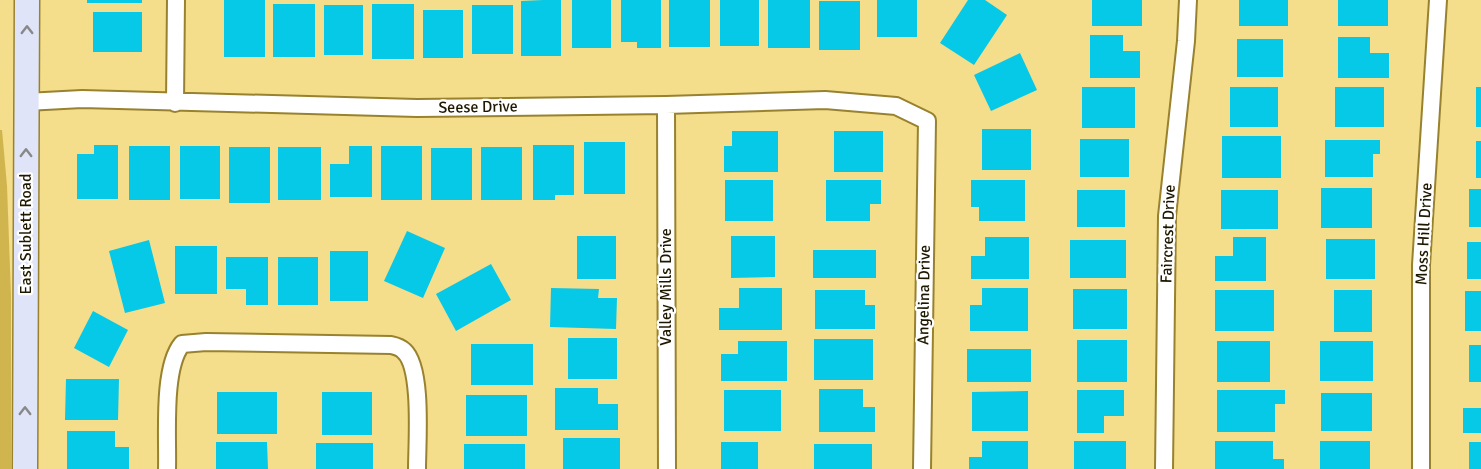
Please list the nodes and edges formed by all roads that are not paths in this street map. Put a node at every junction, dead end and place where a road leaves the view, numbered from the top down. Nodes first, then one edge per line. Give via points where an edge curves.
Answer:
1 (27, 0) edge
2 (176, 0) edge
3 (1188, 0) edge
4 (1438, 0) edge
5 (26, 102) junction
6 (175, 103) junction
7 (666, 105) junction
8 (927, 121) joint
9 (25, 469) edge
10 (167, 469) edge
11 (417, 469) edge
12 (667, 469) edge
13 (922, 469) edge
14 (1164, 469) edge
15 (1420, 469) edge

5 -> 1 main road, East Sublett Road
2 - 6 street
3 - 14 street, Faircrest Drive via 1167,216
4 - 15 street, Moss Hill Drive via 1421,265
5 - 6 street, Seese Drive via 82,99
9 -> 5 main road, East Sublett Road
6 - 7 street, Seese Drive via 417,108
7 - 8 street, Seese Drive via 825,100 896,106
7 - 12 street, Valley Mills Drive
8 - 13 street, Angelina Drive
10 - 11 street via 171,364 182,344 206,342 392,345 403,349 416,379

